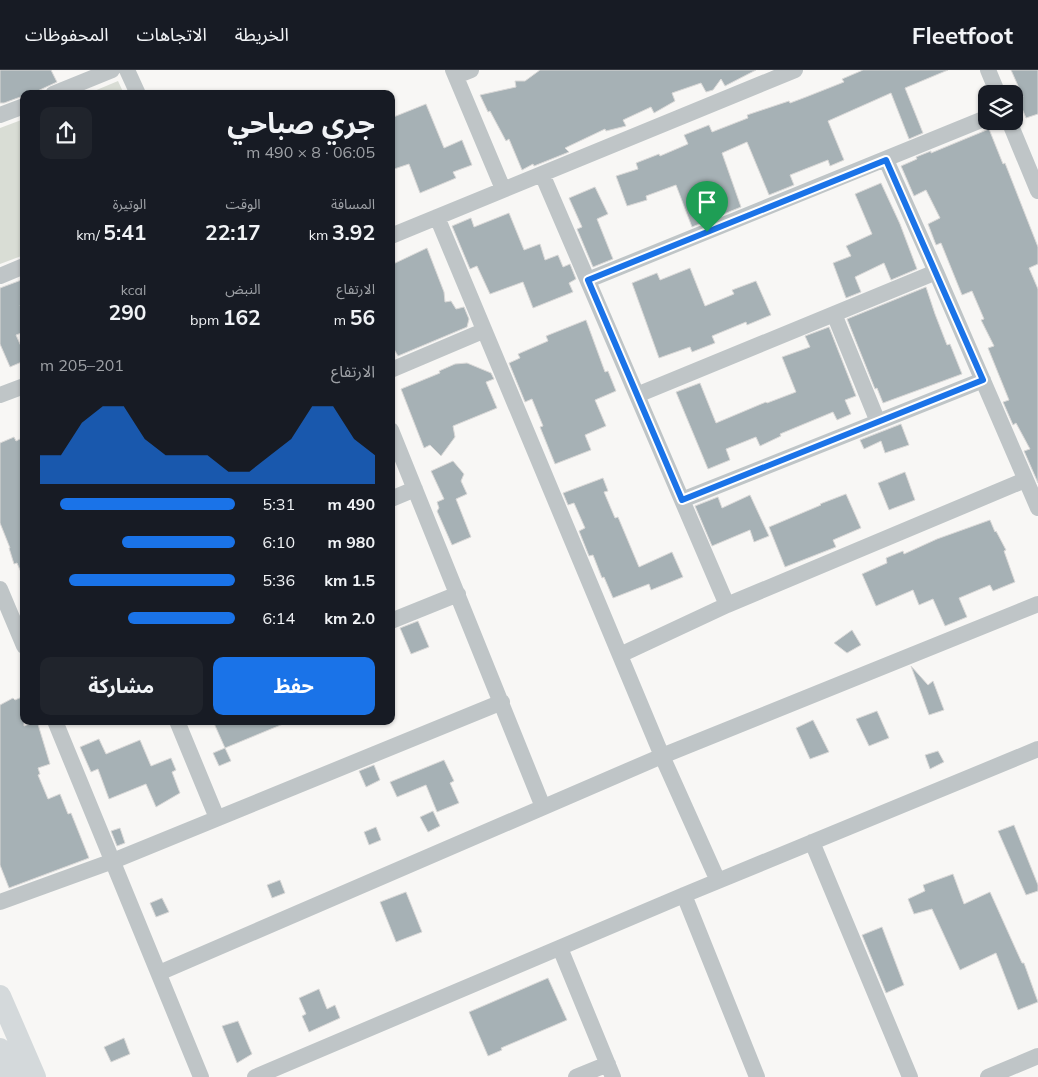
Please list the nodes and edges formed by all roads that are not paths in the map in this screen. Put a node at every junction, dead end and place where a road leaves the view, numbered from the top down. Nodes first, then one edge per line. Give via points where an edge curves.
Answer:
1 (112, 70) edge
2 (127, 70) edge
3 (795, 70) edge
4 (988, 70) edge
5 (460, 72) edge
6 (994, 85) edge
7 (63, 90) edge
8 (136, 90) edge
9 (20, 108) edge
10 (0, 115) edge
11 (978, 121) edge
12 (1013, 130) edge
13 (886, 160) junction
14 (542, 174) junction
15 (1037, 187) edge
16 (503, 189) junction
17 (437, 217) junction
18 (395, 234) edge
19 (20, 268) edge
20 (936, 272) junction
21 (0, 276) edge
22 (588, 280) junction
23 (834, 314) junction
24 (484, 331) junction
25 (395, 368) edge
26 (983, 380) junction
27 (20, 388) edge
28 (0, 395) edge
29 (637, 395) junction
30 (878, 422) junction
31 (395, 440) edge
32 (1026, 480) junction
33 (415, 489) junction
34 (395, 497) edge
35 (682, 500) junction
36 (1038, 508) edge
37 (0, 589) edge
38 (458, 594) junction
39 (1038, 604) edge
40 (727, 605) junction
41 (395, 620) edge
42 (20, 636) edge
43 (620, 655) junction
44 (502, 702) junction
45 (57, 725) edge
46 (179, 725) edge
47 (1038, 749) edge
48 (662, 756) junction
49 (543, 807) junction
50 (217, 818) junction
51 (812, 842) junction
52 (113, 860) junction
53 (718, 881) junction
54 (684, 895) junction
55 (0, 902) edge
56 (560, 948) junction
57 (159, 973) junction
58 (0, 996) edge
59 (0, 1049) edge
60 (1038, 1056) edge
61 (611, 1070) edge
62 (12, 1077) edge
63 (35, 1077) edge
64 (200, 1077) edge
65 (255, 1077) edge
66 (576, 1077) edge
67 (757, 1077) edge
68 (910, 1077) edge
69 (988, 1077) edge

1 - 7 street
2 - 8 street
3 - 14 street
4 - 6 street
5 - 16 street
9 - 10 street
11 - 13 street
12 - 15 street
13 - 20 street
13 - 22 street
14 - 16 street
14 - 22 street
16 - 17 street
17 - 18 street
17 - 24 street
19 - 21 street
20 - 23 street
20 - 26 street
22 - 29 street
23 - 29 street
23 - 30 street
24 - 25 street
24 - 43 street
26 - 30 street
26 - 32 street
27 - 28 street
29 - 35 street
30 - 35 street
31 - 33 street
32 - 36 street
32 - 40 street
33 - 34 street
33 - 38 street
35 - 40 street
37 - 42 street
38 - 41 street
38 - 44 street
39 - 48 street
40 - 43 street
43 - 48 street
44 - 49 street
44 - 50 street
45 - 52 street
46 - 50 street
47 - 51 street
48 - 49 street
48 - 53 street
49 - 57 street
50 - 52 street
51 - 53 street
51 - 68 street
52 - 55 street
52 - 57 street
53 - 54 street
54 - 56 street
54 - 67 street
56 - 61 street
56 - 65 street
57 - 64 street
58 - 63 street
59 - 62 street
60 - 69 street
61 - 66 street

